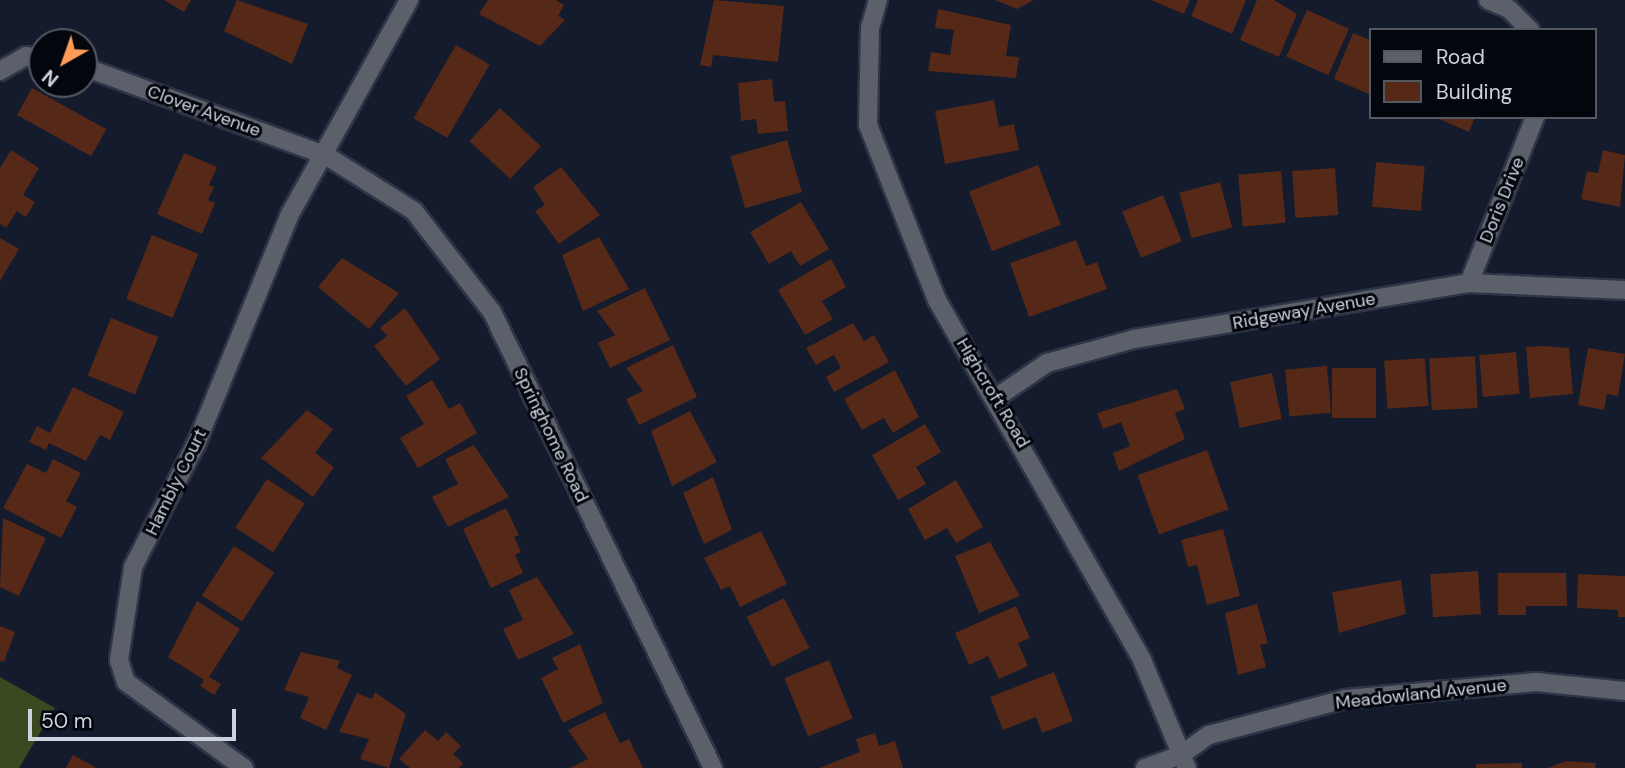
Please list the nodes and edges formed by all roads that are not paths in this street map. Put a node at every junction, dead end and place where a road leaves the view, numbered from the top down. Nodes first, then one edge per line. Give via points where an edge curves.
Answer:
1 (409, 0) edge
2 (878, 0) edge
3 (1488, 0) edge
4 (1527, 28) edge
5 (28, 56) edge
6 (0, 71) edge
7 (98, 72) edge
8 (1534, 119) edge
9 (325, 155) junction
10 (1469, 283) junction
11 (1625, 290) edge
12 (997, 397) junction
13 (1625, 691) edge
14 (1184, 762) edge
15 (244, 768) edge
16 (713, 768) edge
17 (1145, 768) edge

1 - 9 street, Hambly Court
2 - 12 street, Highcroft Road via 870,28 868,125 937,300
3 - 4 street
5 - 6 street
7 - 9 street, Clover Avenue
8 - 10 street, Doris Drive
9 - 15 street, Hambly Court via 290,214 197,442 133,567 119,660 127,682
9 - 16 street, Springhome Road via 414,211 492,312
10 - 11 street, Ridgeway Avenue via 1590,283
10 - 12 street, Ridgeway Avenue via 1134,339 1048,363
12 - 14 street, Highcroft Road via 1142,660
13 - 14 street, Meadowland Avenue via 1536,682 1345,699 1209,735
14 - 17 street, Meadowland Avenue

